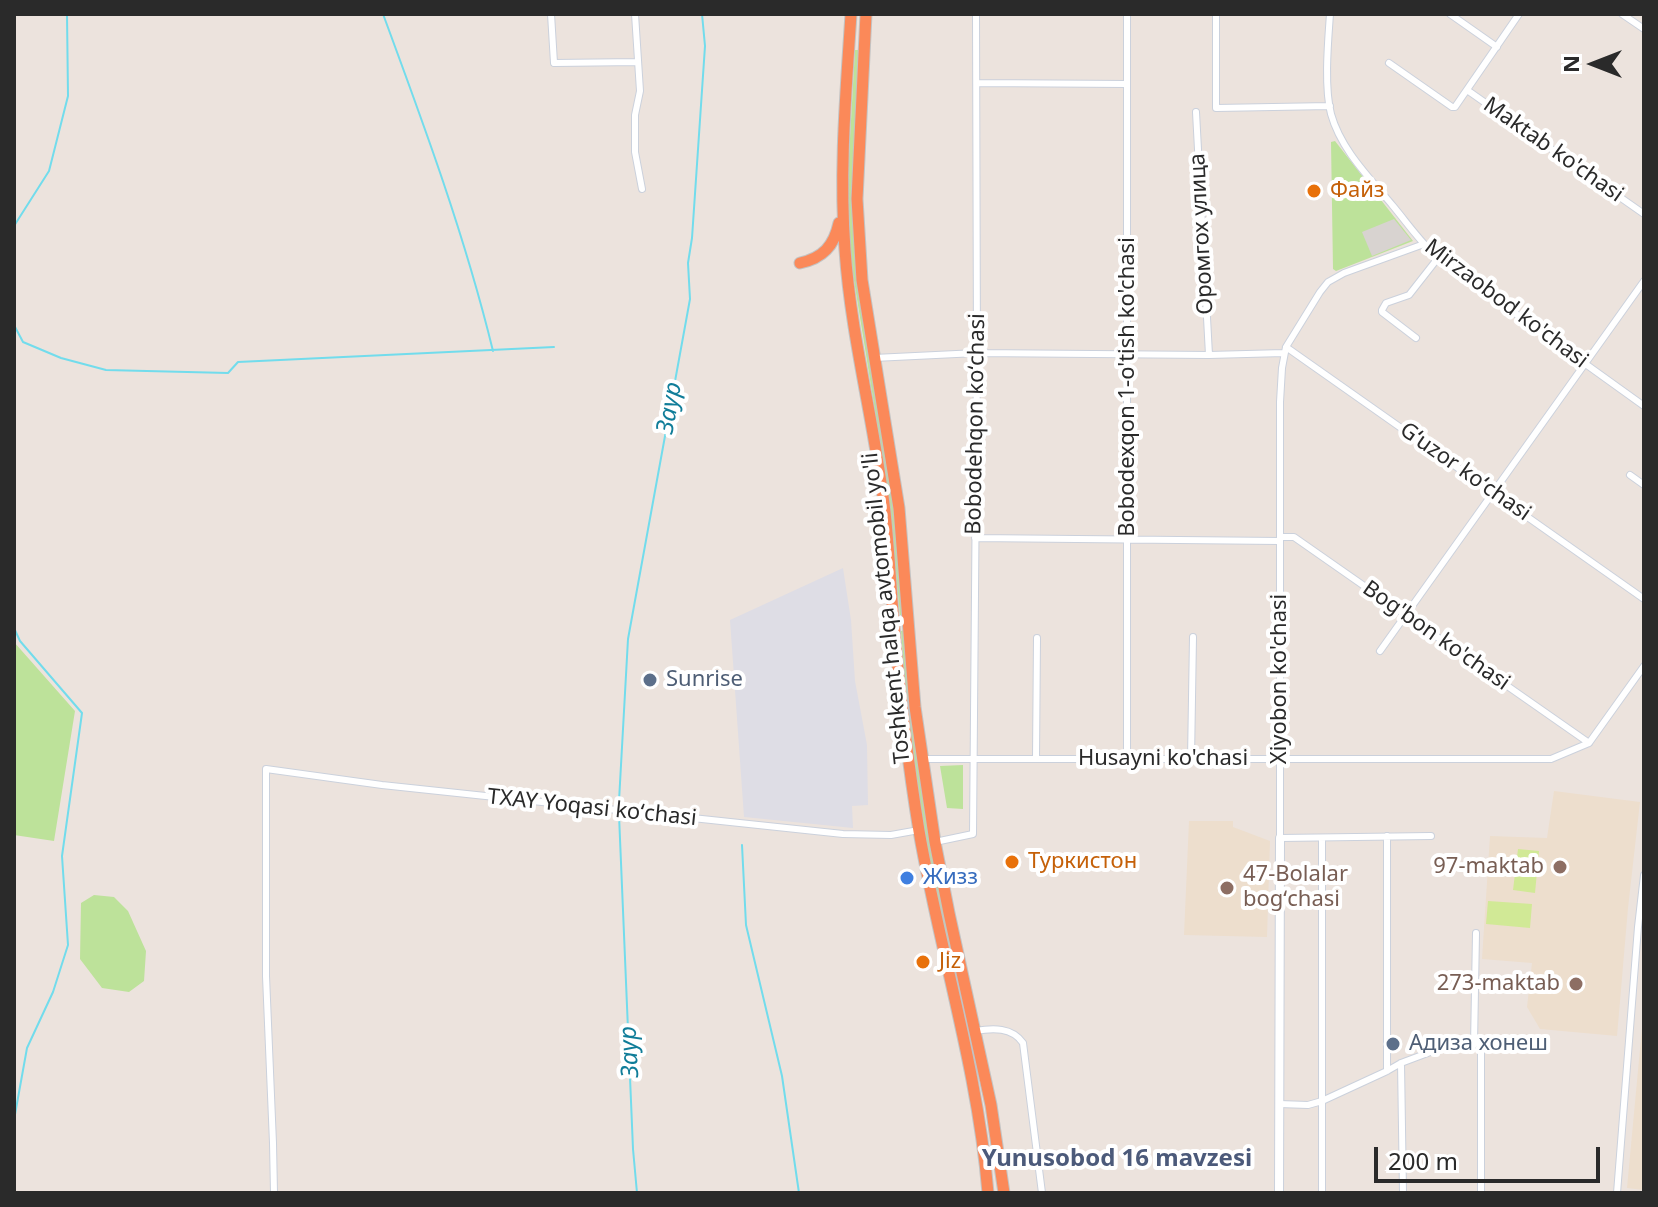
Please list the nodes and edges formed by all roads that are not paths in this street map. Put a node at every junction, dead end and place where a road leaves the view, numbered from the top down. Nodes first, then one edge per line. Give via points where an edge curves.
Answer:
1 (551, 14) edge
2 (635, 14) edge
3 (851, 14) edge
4 (866, 14) edge
5 (976, 14) edge
6 (1127, 14) edge
7 (1216, 14) edge
8 (1330, 14) edge
9 (1450, 14) edge
10 (1519, 14) edge
11 (1622, 14) edge
12 (1644, 29) edge
13 (850, 38) junction
14 (864, 39) junction
15 (1497, 47) junction
16 (638, 62) junction
17 (1389, 63) dead end
18 (977, 83) junction
19 (1127, 84) junction
20 (1467, 90) junction
21 (1330, 106) junction
22 (1196, 112) dead end
23 (642, 189) dead end
24 (843, 207) junction
25 (1644, 214) edge
26 (1424, 244) junction
27 (1438, 258) junction
28 (800, 263) dead end
29 (1644, 281) edge
30 (1416, 338) dead end
31 (1285, 350) junction
32 (977, 353) junction
33 (1128, 354) junction
34 (1209, 355) junction
35 (874, 358) junction
36 (1586, 365) junction
37 (1644, 406) edge
38 (1630, 475) dead end
39 (1644, 485) edge
40 (1495, 493) junction
41 (975, 538) junction
42 (1128, 539) junction
43 (1280, 539) junction
44 (1644, 599) edge
45 (1407, 615) junction
46 (908, 625) junction
47 (894, 626) junction
48 (1193, 637) dead end
49 (1037, 638) dead end
50 (1380, 651) dead end
51 (1644, 666) edge
52 (1589, 743) junction
53 (1280, 758) junction
54 (923, 759) junction
55 (973, 759) junction
56 (1036, 759) junction
57 (1127, 759) junction
58 (1191, 759) junction
59 (919, 830) junction
60 (1387, 836) junction
61 (1431, 836) dead end
62 (1280, 838) junction
63 (1322, 838) junction
64 (935, 842) junction
65 (1644, 875) edge
66 (1476, 933) dead end
67 (975, 1031) junction
68 (962, 1033) junction
69 (1523, 1043) dead end
70 (1477, 1044) junction
71 (1401, 1063) junction
72 (1387, 1071) junction
73 (1322, 1101) junction
74 (1279, 1104) junction
75 (274, 1193) edge
76 (988, 1193) edge
77 (1004, 1193) edge
78 (1042, 1193) edge
79 (1279, 1193) edge
80 (1322, 1193) edge
81 (1403, 1193) edge
82 (1481, 1193) edge
83 (1617, 1193) edge

1 - 16 street via 554,63
2 - 16 street
3 - 13 highway, Toshkent halqa avtomobil yo'li
4 - 14 highway, Toshkent halqa avtomobil yo'li
5 - 18 street, Bobodehqon koʻchasi
6 - 19 street, Bobodexqon 1-o'tish ko'chasi
7 - 21 street via 1216,108
8 - 21 street, Mirzaobod ko'chasi
9 - 15 street
10 - 15 street
11 - 12 street
13 - 14 highway
13 - 24 highway, Toshkent halqa avtomobil yo'li
14 - 35 highway, Toshkent halqa avtomobil yo'li via 857,199
15 - 20 street
16 - 23 street via 635,152
17 - 20 street, Maktab ko'chasi via 1452,107
18 - 19 street
18 - 32 street, Bobodehqon koʻchasi
19 - 33 street, Bobodexqon 1-o'tish ko'chasi
20 - 25 street, Maktab ko'chasi
21 - 26 street, Mirzaobod ko'chasi via 1352,155
22 - 34 street, Оромгох улица
24 - 28 highway via 829,248
24 - 47 highway, Toshkent halqa avtomobil yo'li via 846,266 885,513
26 - 27 street, Mirzaobod ko'chasi
26 - 31 street, Xiyobon ko'chasi via 1328,282
27 - 30 street via 1409,295 1386,303 1382,310
27 - 36 street, Mirzaobod ko'chasi
29 - 36 street
31 - 34 street
31 - 40 street, Gʻuzor koʻchasi
31 - 43 street, Xiyobon ko'chasi
32 - 33 street
32 - 35 street
32 - 41 street, Bobodehqon koʻchasi
33 - 34 street
33 - 42 street, Bobodexqon 1-o'tish ko'chasi
35 - 46 highway, Toshkent halqa avtomobil yo'li via 901,524
36 - 37 street, Mirzaobod ko'chasi
36 - 40 street
38 - 39 street
40 - 44 street, Gʻuzor koʻchasi
40 - 45 street
41 - 42 street, Bog'bon ko'chasi
41 - 55 street, Bobodehqon koʻchasi
42 - 43 street, Bog'bon ko'chasi
42 - 57 street, Bobodexqon 1-o'tish ko'chasi
43 - 45 street, Bog'bon ko'chasi via 1294,537
43 - 53 street, Xiyobon ko'chasi
45 - 50 street
45 - 52 street, Bog'bon ko'chasi
46 - 47 highway
46 - 54 highway, Toshkent halqa avtomobil yo'li
47 - 59 highway, Toshkent halqa avtomobil yo'li
48 - 58 street
49 - 56 street
51 - 52 street
52 - 53 street, Husayni ko'chasi via 1551,759
53 - 58 street, Husayni ko'chasi
53 - 62 street, Xiyobon ko'chasi
54 - 55 street, Husayni ko'chasi
54 - 64 highway, Toshkent halqa avtomobil yo'li
55 - 56 street, Husayni ko'chasi
55 - 64 street, Bobodehqon koʻchasi via 973,834
56 - 57 street, Husayni ko'chasi
57 - 58 street, Husayni ko'chasi
59 - 68 highway, Toshkent halqa avtomobil yo'li
59 - 75 street, TXAY Yoqasi koʻchasi via 843,834 266,769
60 - 61 street
60 - 63 street
60 - 72 street
62 - 63 street
62 - 74 street, Xiyobon ko'chasi
63 - 73 street
64 - 67 highway, Toshkent halqa avtomobil yo'li
65 - 83 street
66 - 70 street
67 - 68 highway
67 - 77 highway, Toshkent halqa avtomobil yo'li
67 - 78 street via 1003,1030 1023,1043
68 - 76 highway, Toshkent halqa avtomobil yo'li
69 - 70 street
70 - 71 street via 1441,1048
70 - 82 street
71 - 72 street
71 - 81 street
72 - 73 street
73 - 74 street
73 - 80 street
74 - 79 street, Xiyobon ko'chasi

